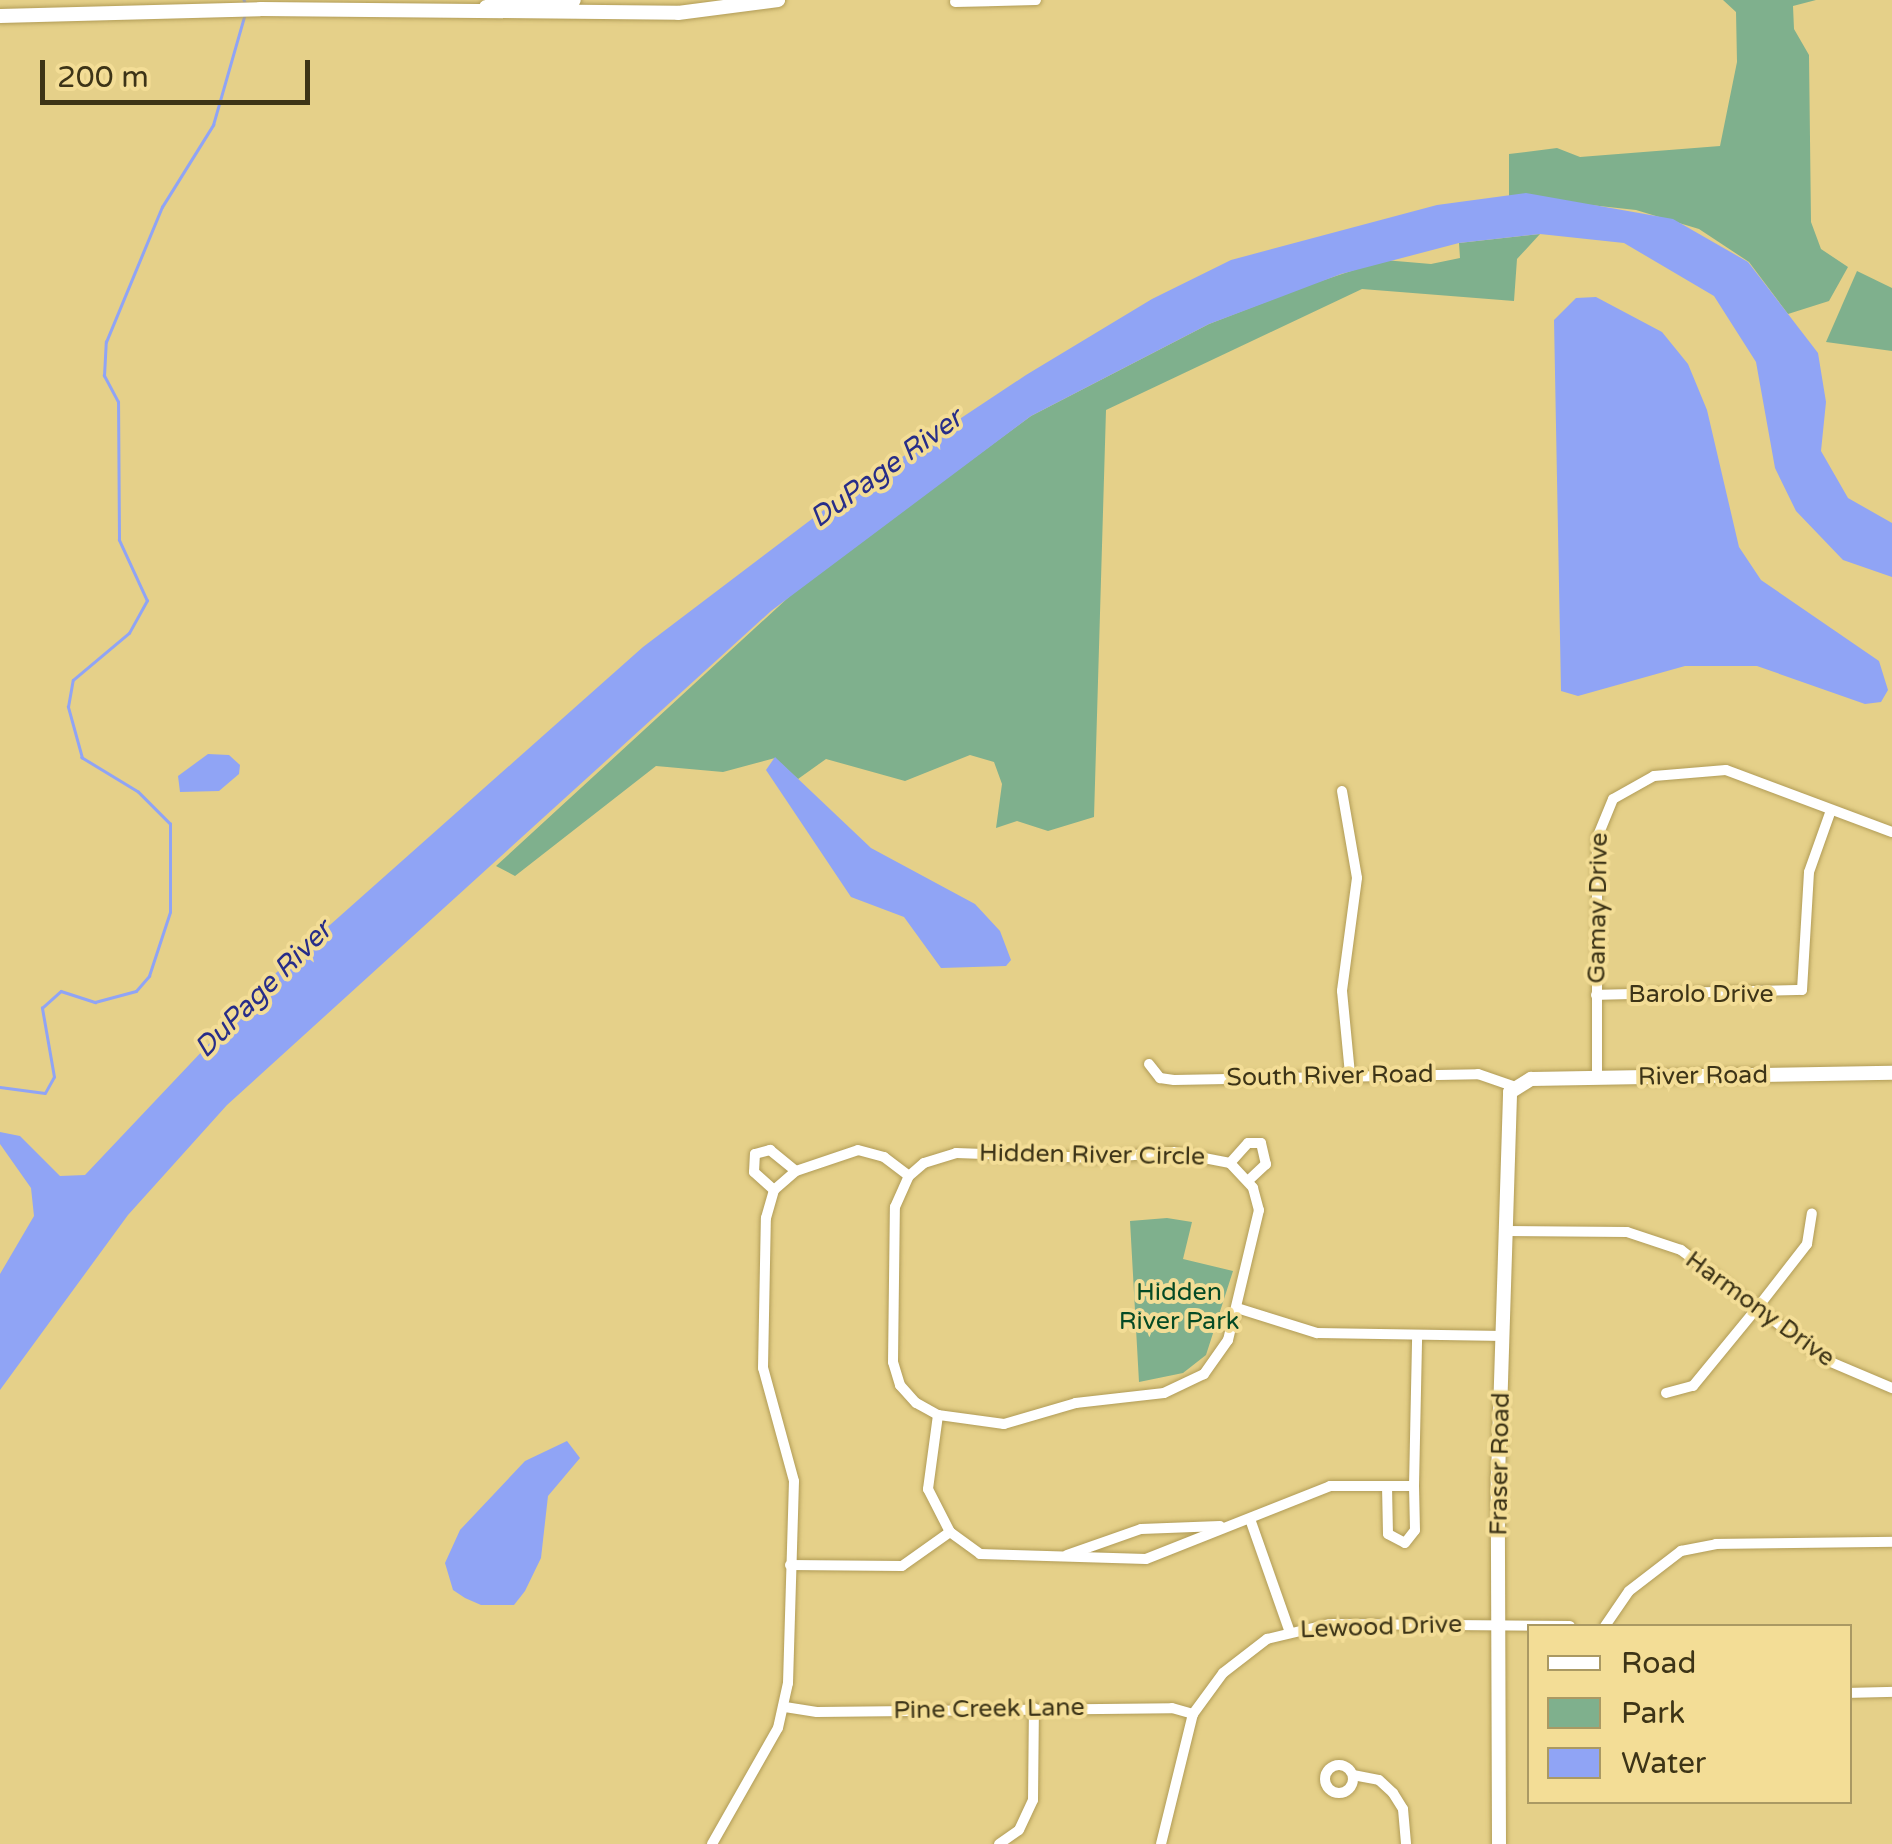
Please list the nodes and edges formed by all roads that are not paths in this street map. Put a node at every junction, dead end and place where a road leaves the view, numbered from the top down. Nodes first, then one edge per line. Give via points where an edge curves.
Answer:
1 (574, 0) edge
2 (778, 0) edge
3 (1036, 0) edge
4 (955, 2) edge
5 (659, 6) edge
6 (446, 11) junction
7 (0, 16) edge
8 (1342, 791) dead end
9 (1830, 812) junction
10 (1892, 832) edge
11 (1596, 994) junction
12 (1149, 1064) dead end
13 (1892, 1073) edge
14 (1350, 1074) junction
15 (1596, 1078) junction
16 (1515, 1087) junction
17 (1230, 1163) junction
18 (796, 1171) junction
19 (909, 1176) junction
20 (1248, 1181) junction
21 (774, 1190) junction
22 (1812, 1213) dead end
23 (1506, 1231) junction
24 (1758, 1307) junction
25 (1237, 1308) junction
26 (1416, 1336) junction
27 (1504, 1336) junction
28 (1892, 1388) edge
29 (1666, 1393) dead end
30 (938, 1415) junction
31 (1387, 1486) junction
32 (1414, 1486) junction
33 (1250, 1519) junction
34 (1226, 1526) junction
35 (950, 1532) junction
36 (1892, 1542) edge
37 (1058, 1558) junction
38 (790, 1565) junction
39 (1498, 1624) junction
40 (1607, 1624) edge
41 (1527, 1625) edge
42 (1289, 1630) junction
43 (1892, 1692) edge
44 (1852, 1693) edge
45 (785, 1706) junction
46 (1034, 1708) junction
47 (1193, 1714) junction
48 (1352, 1775) dead end
49 (712, 1844) edge
50 (999, 1844) edge
51 (1161, 1844) edge
52 (1406, 1844) edge
53 (1499, 1844) edge

1 - 6 street
2 - 5 street
3 - 4 street
5 - 6 street
6 - 7 street
8 - 14 street via 1357,878 1342,991
9 - 10 street, Gamay Drive
9 - 11 street, Barolo Drive via 1809,872 1802,990
9 - 11 street, Gamay Drive via 1726,770 1654,776 1622,792 1601,816 1597,838
11 - 15 street, Gamay Drive
12 - 14 street, South River Road via 1160,1078 1174,1080
13 - 15 street, River Road
14 - 16 street, South River Road via 1478,1074
15 - 16 street, River Road via 1530,1079
16 - 23 street, Fraser Road via 1507,1100
17 - 19 street, Hidden River Circle via 1173,1152 1096,1158 956,1153 924,1162
17 - 20 street, Hidden River Circle
17 - 20 street via 1248,1144 1261,1143 1266,1164
18 - 19 street via 858,1150 884,1156
18 - 21 street
18 - 21 street via 770,1150 755,1154 754,1172
19 - 30 street via 895,1207 893,1362 900,1386
20 - 25 street via 1259,1223
21 - 38 street via 766,1218 763,1368 794,1481
22 - 24 street via 1807,1244
23 - 24 street, Harmony Drive via 1616,1232 1654,1240 1681,1250
23 - 27 street, Fraser Road
24 - 28 street, Harmony Drive via 1849,1374
24 - 29 street via 1693,1386
25 - 26 street via 1316,1333
25 - 30 street via 1214,1364 1178,1389 1076,1403 1004,1424
26 - 27 street
26 - 32 street
27 - 39 street, Fraser Road
30 - 35 street via 928,1489
31 - 32 street
31 - 32 street via 1388,1534 1398,1543 1412,1539 1415,1530
31 - 33 street via 1330,1486
33 - 34 street
33 - 42 street
34 - 37 street via 1141,1528
34 - 37 street via 1146,1560
35 - 37 street via 980,1554
35 - 38 street via 902,1566
36 - 40 street via 1716,1544 1681,1551 1629,1590
38 - 45 street
39 - 41 street, Lewood Drive
39 - 42 street, Lewood Drive
39 - 53 street, Fraser Road
42 - 47 street, Lewood Drive via 1242,1656
43 - 44 street
45 - 46 street, Pine Creek Lane via 817,1712
45 - 49 street
46 - 47 street, Pine Creek Lane via 1172,1708
46 - 50 street via 1033,1800 1019,1830
47 - 51 street, Lewood Drive
48 - 52 street via 1379,1780 1393,1794

